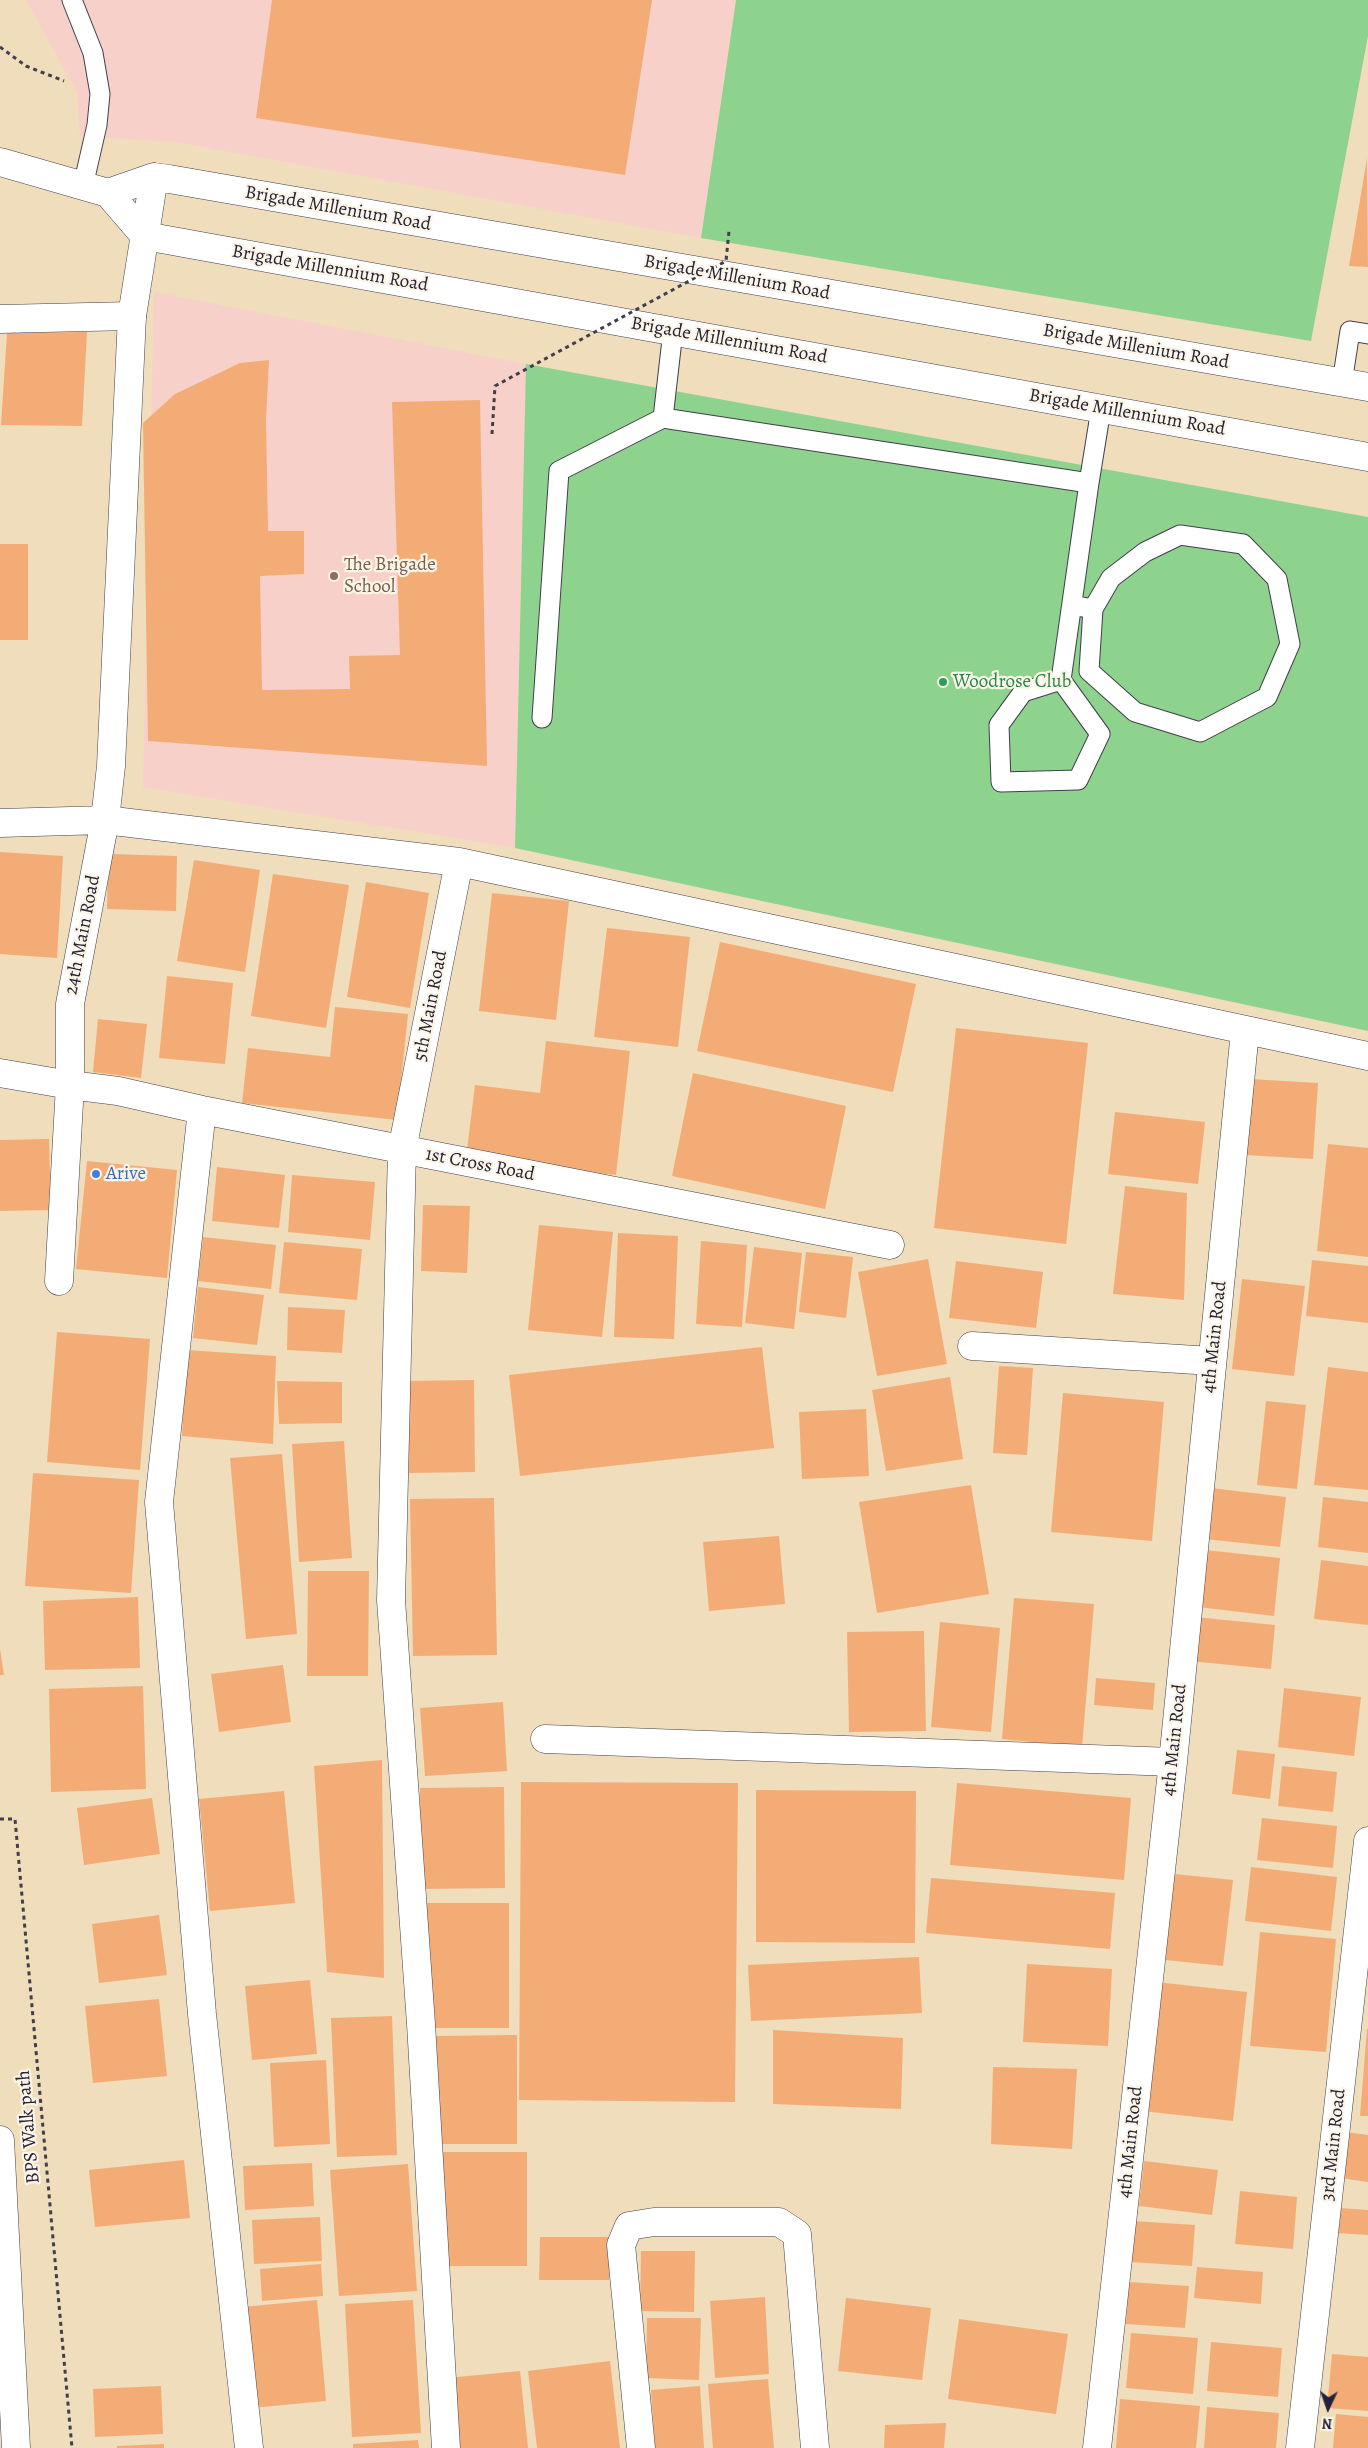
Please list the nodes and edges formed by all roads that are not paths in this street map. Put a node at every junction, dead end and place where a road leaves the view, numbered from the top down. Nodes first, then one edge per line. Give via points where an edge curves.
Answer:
1 (72, 0) edge
2 (0, 162) edge
3 (154, 177) junction
4 (96, 189) junction
5 (145, 236) junction
6 (132, 316) junction
7 (0, 319) edge
8 (673, 331) junction
9 (1368, 334) edge
10 (1342, 383) junction
11 (1368, 387) edge
12 (1101, 408) junction
13 (663, 418) junction
14 (1368, 456) edge
15 (1090, 482) junction
16 (1072, 605) junction
17 (1093, 609) junction
18 (1061, 680) junction
19 (542, 718) dead end
20 (105, 820) junction
21 (0, 823) edge
22 (460, 862) junction
23 (1245, 1031) junction
24 (1368, 1056) edge
25 (0, 1073) edge
26 (70, 1085) junction
27 (202, 1110) junction
28 (402, 1150) junction
29 (890, 1245) dead end
30 (58, 1281) dead end
31 (972, 1346) dead end
32 (1212, 1361) junction
33 (545, 1739) dead end
34 (1173, 1762) junction
35 (1368, 1841) edge
36 (0, 2140) edge
37 (16, 2448) edge
38 (249, 2448) edge
39 (446, 2448) edge
40 (641, 2448) edge
41 (814, 2448) edge
42 (1097, 2448) edge
43 (1300, 2448) edge

1 - 4 lane via 93,53 100,94
2 - 4 street
3 - 4 street, Brigade Millenium Road
3 - 5 street, 24th Main Road
3 - 10 street, Brigade Millenium Road
4 - 5 street
5 - 6 street, 24th Main Road
5 - 8 street, Brigade Millennium Road
6 - 7 street
6 - 20 street, 24th Main Road via 111,766
8 - 12 street, Brigade Millennium Road
8 - 13 lane
9 - 10 lane via 1350,331
10 - 11 street, Brigade Millenium Road
12 - 14 street, Brigade Millennium Road
12 - 15 lane
13 - 15 lane
13 - 19 lane via 559,471
15 - 16 lane
16 - 17 lane
16 - 18 lane
17 - 17 lane via 1089,671 1135,712 1200,732 1267,697 1290,644 1277,579 1243,544 1180,535 1144,552 1111,578
18 - 18 lane via 1023,692 999,725 1001,782 1078,780 1100,734
20 - 21 street
20 - 22 street
20 - 26 street, 24th Main Road via 70,1004
22 - 23 street
22 - 28 street, 5th Main Road
23 - 24 street
23 - 32 street, 4th Main Road
25 - 26 street
26 - 27 street, 1st Cross Road via 118,1091
26 - 30 street, 24th Main Road
27 - 28 street, 1st Cross Road
27 - 38 street via 159,1502 202,2014
28 - 29 street, 1st Cross Road
28 - 39 street, 5th Main Road via 391,1600
31 - 32 street
32 - 34 street, 4th Main Road
33 - 34 street
34 - 42 street, 4th Main Road
35 - 43 street, 3rd Main Road
36 - 37 street
40 - 41 street via 621,2245 629,2226 654,2222 780,2222 797,2234

